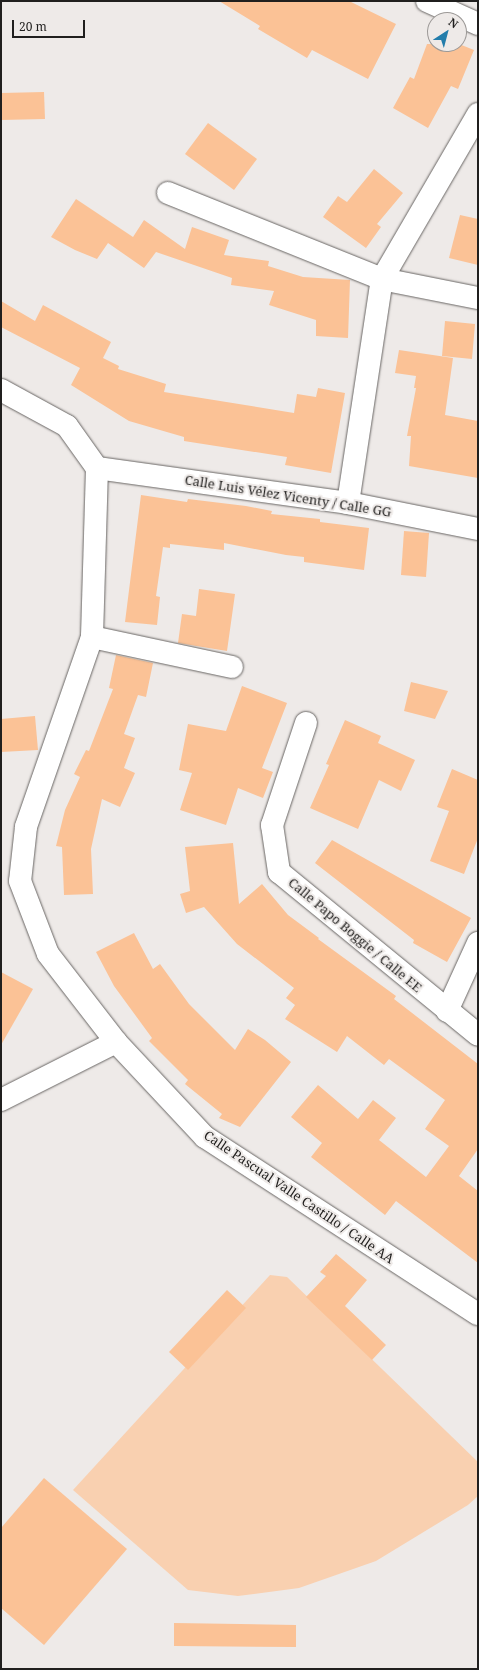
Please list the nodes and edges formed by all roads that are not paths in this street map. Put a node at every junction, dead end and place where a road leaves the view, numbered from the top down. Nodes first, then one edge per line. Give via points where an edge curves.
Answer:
1 (427, 1) edge
2 (478, 24) edge
3 (478, 114) edge
4 (168, 193) dead end
5 (382, 279) junction
6 (478, 298) edge
7 (1, 390) edge
8 (97, 468) junction
9 (348, 503) junction
10 (478, 529) edge
11 (92, 637) junction
12 (232, 667) dead end
13 (306, 723) dead end
14 (478, 943) edge
15 (447, 1011) junction
16 (478, 1035) edge
17 (116, 1042) junction
18 (1, 1100) edge
19 (478, 1314) edge

1 - 2 street
3 - 5 street
4 - 5 street
5 - 6 street
5 - 9 street
7 - 8 street via 67,426
8 - 9 street, Calle Luis Vélez Vicenty / Calle GG
8 - 11 street, Calle Pascual Valle Castillo / Calle AA
9 - 10 street, Calle Luis Vélez Vicenty / Calle GG
11 - 12 street
11 - 17 street, Calle Pascual Valle Castillo / Calle AA via 26,827 20,881 48,954
13 - 15 street, Calle Papo Boggie / Calle EE via 272,825 279,872
14 - 15 street
15 - 16 street, Calle Papo Boggie / Calle EE
17 - 18 street
17 - 19 street, Calle Pascual Valle Castillo / Calle AA via 205,1137

